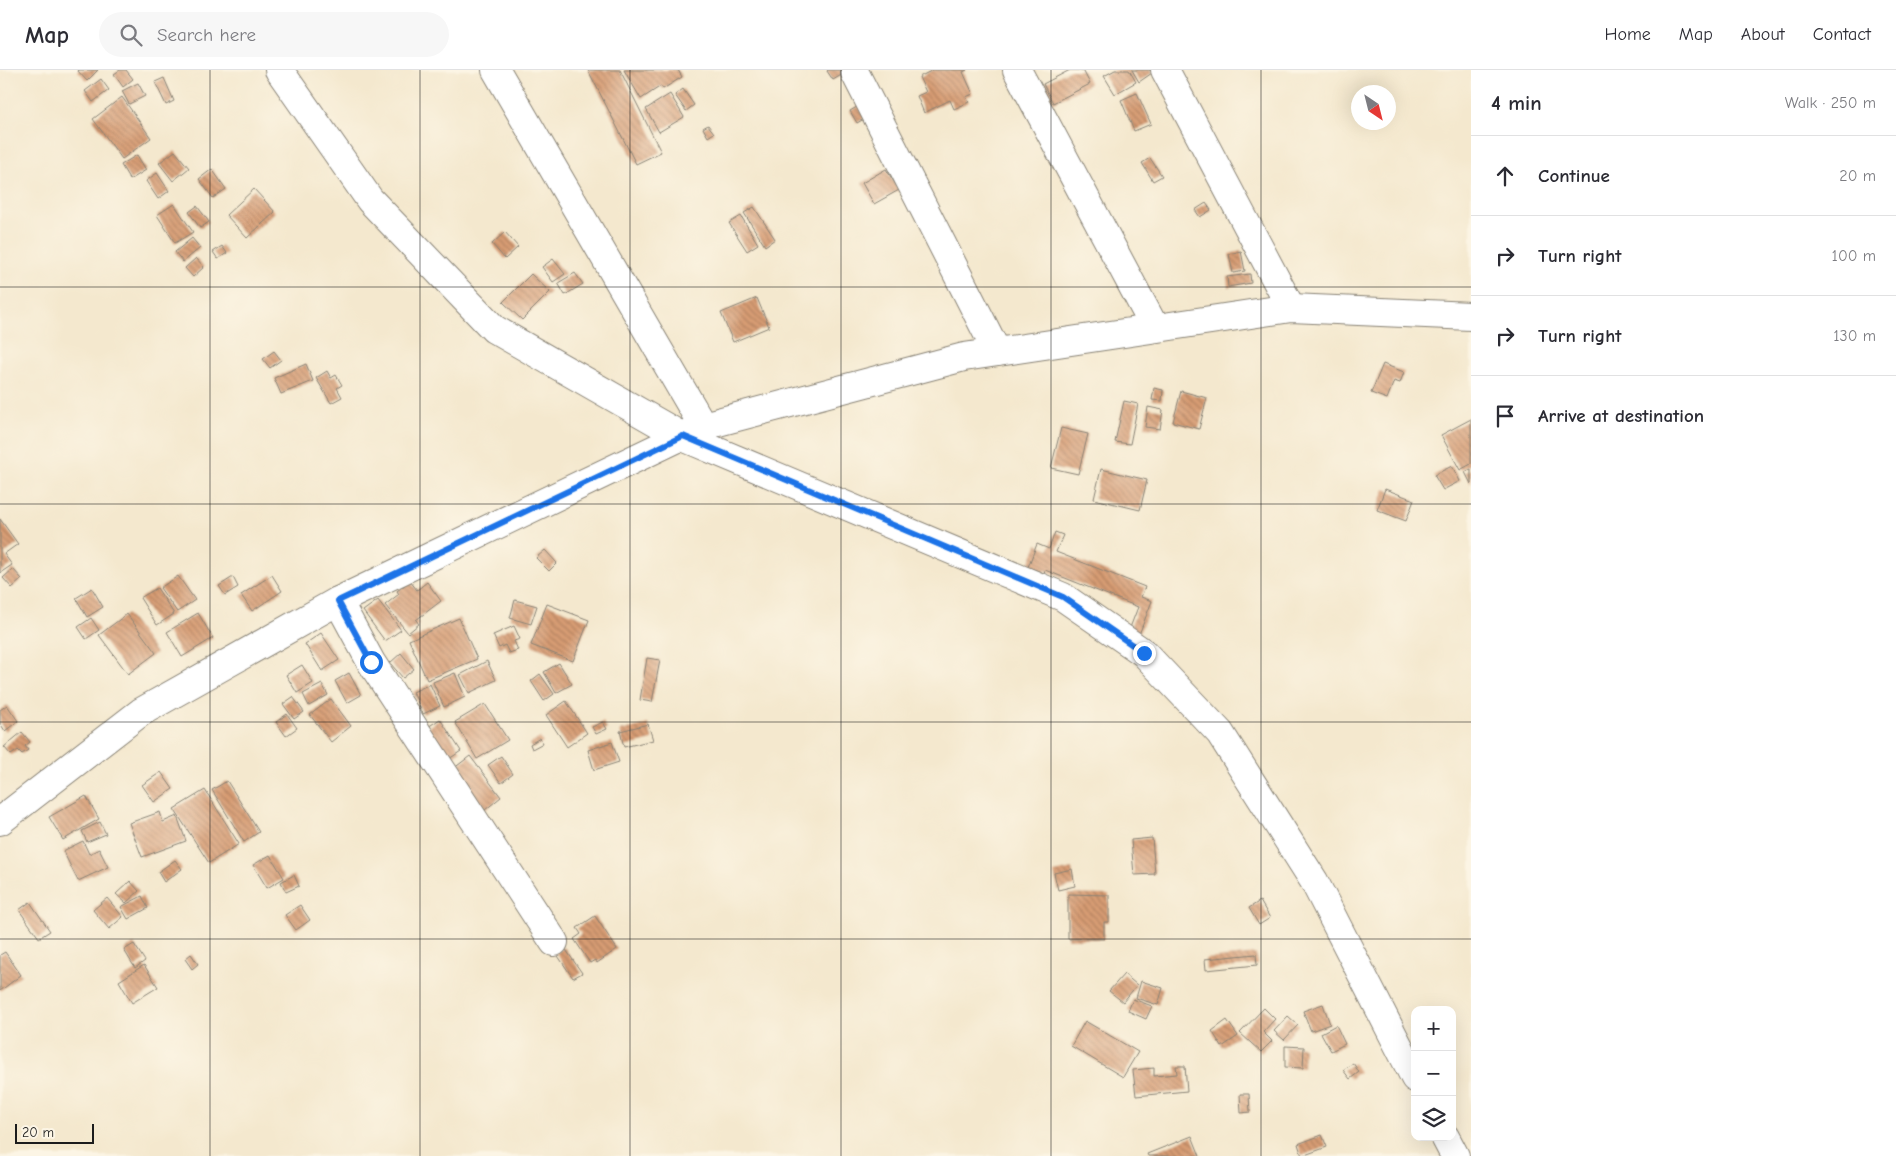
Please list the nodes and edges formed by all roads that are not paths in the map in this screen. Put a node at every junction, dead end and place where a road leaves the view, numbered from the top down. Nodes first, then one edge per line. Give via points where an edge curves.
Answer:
1 (279, 70) edge
2 (496, 70) edge
3 (1017, 70) edge
4 (1165, 70) edge
5 (855, 73) dead end
6 (1291, 308) junction
7 (1471, 316) edge
8 (1156, 328) junction
9 (997, 352) junction
10 (693, 431) junction
11 (338, 601) junction
12 (0, 821) edge
13 (554, 942) dead end
14 (1411, 1070) edge
15 (1447, 1141) edge
16 (1455, 1156) edge

1 - 10 street via 370,200 494,329
2 - 10 street
3 - 8 street
4 - 6 street
5 - 9 street
6 - 7 street
6 - 8 street
8 - 9 street
9 - 10 street via 964,357
10 - 11 street
10 - 14 street via 1063,597 1144,653 1226,741 1314,881
11 - 12 street via 141,712
11 - 13 street via 371,662
15 - 16 street

